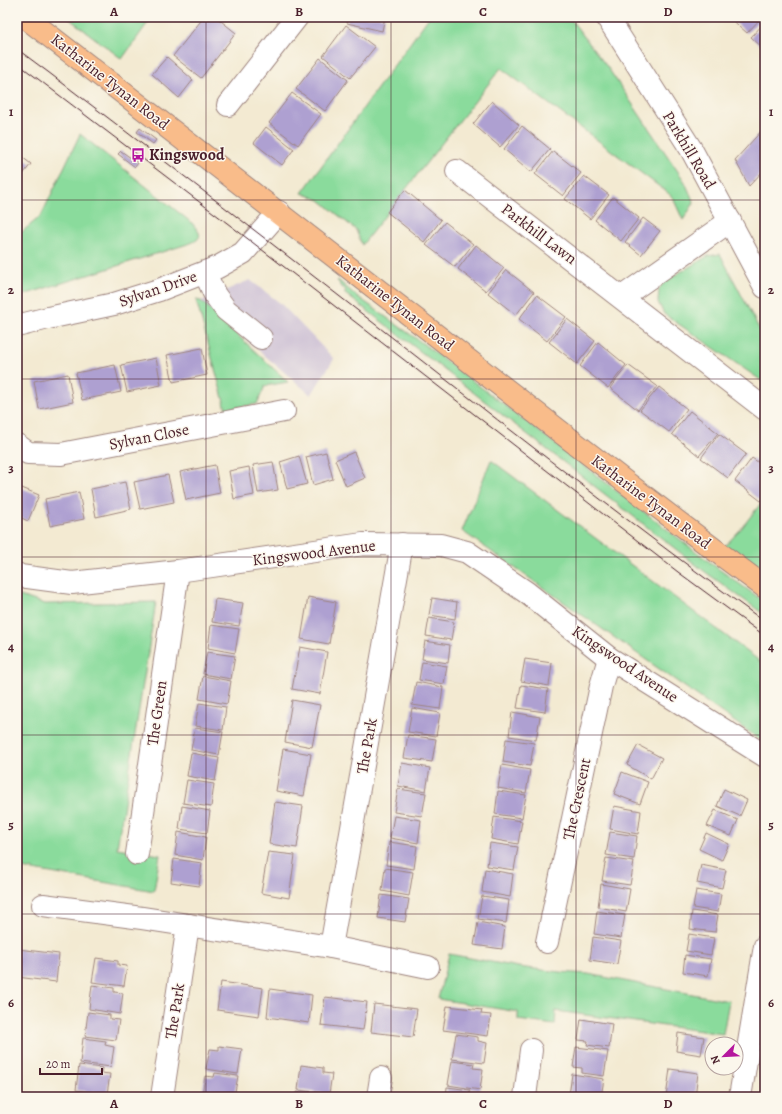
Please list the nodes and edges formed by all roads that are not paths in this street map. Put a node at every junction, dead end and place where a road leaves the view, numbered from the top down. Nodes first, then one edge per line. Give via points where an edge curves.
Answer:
1 (25, 17) edge
2 (298, 17) edge
3 (607, 17) edge
4 (228, 105) dead end
5 (457, 171) dead end
6 (279, 212) junction
7 (730, 221) junction
8 (205, 273) junction
9 (765, 287) edge
10 (622, 297) junction
11 (17, 326) edge
12 (261, 338) dead end
13 (765, 409) edge
14 (284, 411) dead end
15 (17, 445) edge
16 (402, 544) junction
17 (178, 571) junction
18 (17, 574) edge
19 (765, 587) edge
20 (610, 658) junction
21 (765, 756) edge
22 (137, 854) dead end
23 (43, 905) dead end
24 (188, 925) junction
25 (547, 942) dead end
26 (765, 946) edge
27 (331, 947) junction
28 (428, 967) dead end
29 (531, 1050) dead end
30 (162, 1097) edge
31 (525, 1097) edge
32 (740, 1097) edge

1 - 6 main road, Katharine Tynan Road
2 - 4 street
3 - 7 street, Parkhill Road via 691,149
5 - 10 street, Parkhill Lawn
6 - 8 street, Sylvan Drive via 243,253
6 - 19 main road, Katharine Tynan Road via 573,442
7 - 9 street, Parkhill Road
7 - 10 street
8 - 11 street, Sylvan Drive via 114,304
8 - 12 street via 215,295 226,310
10 - 13 street, Parkhill Lawn
14 - 15 street, Sylvan Close via 61,454 28,453
16 - 17 street, Kingswood Avenue via 363,544
16 - 20 street, Kingswood Avenue via 441,545 467,552 526,592
16 - 27 street, The Park
17 - 18 street, Kingswood Avenue via 72,583
17 - 22 street, The Green
20 - 21 street, Kingswood Avenue
20 - 25 street, The Crescent via 601,686
23 - 24 street
24 - 27 street
24 - 30 street, The Park
26 - 32 street
27 - 28 street
29 - 31 street

